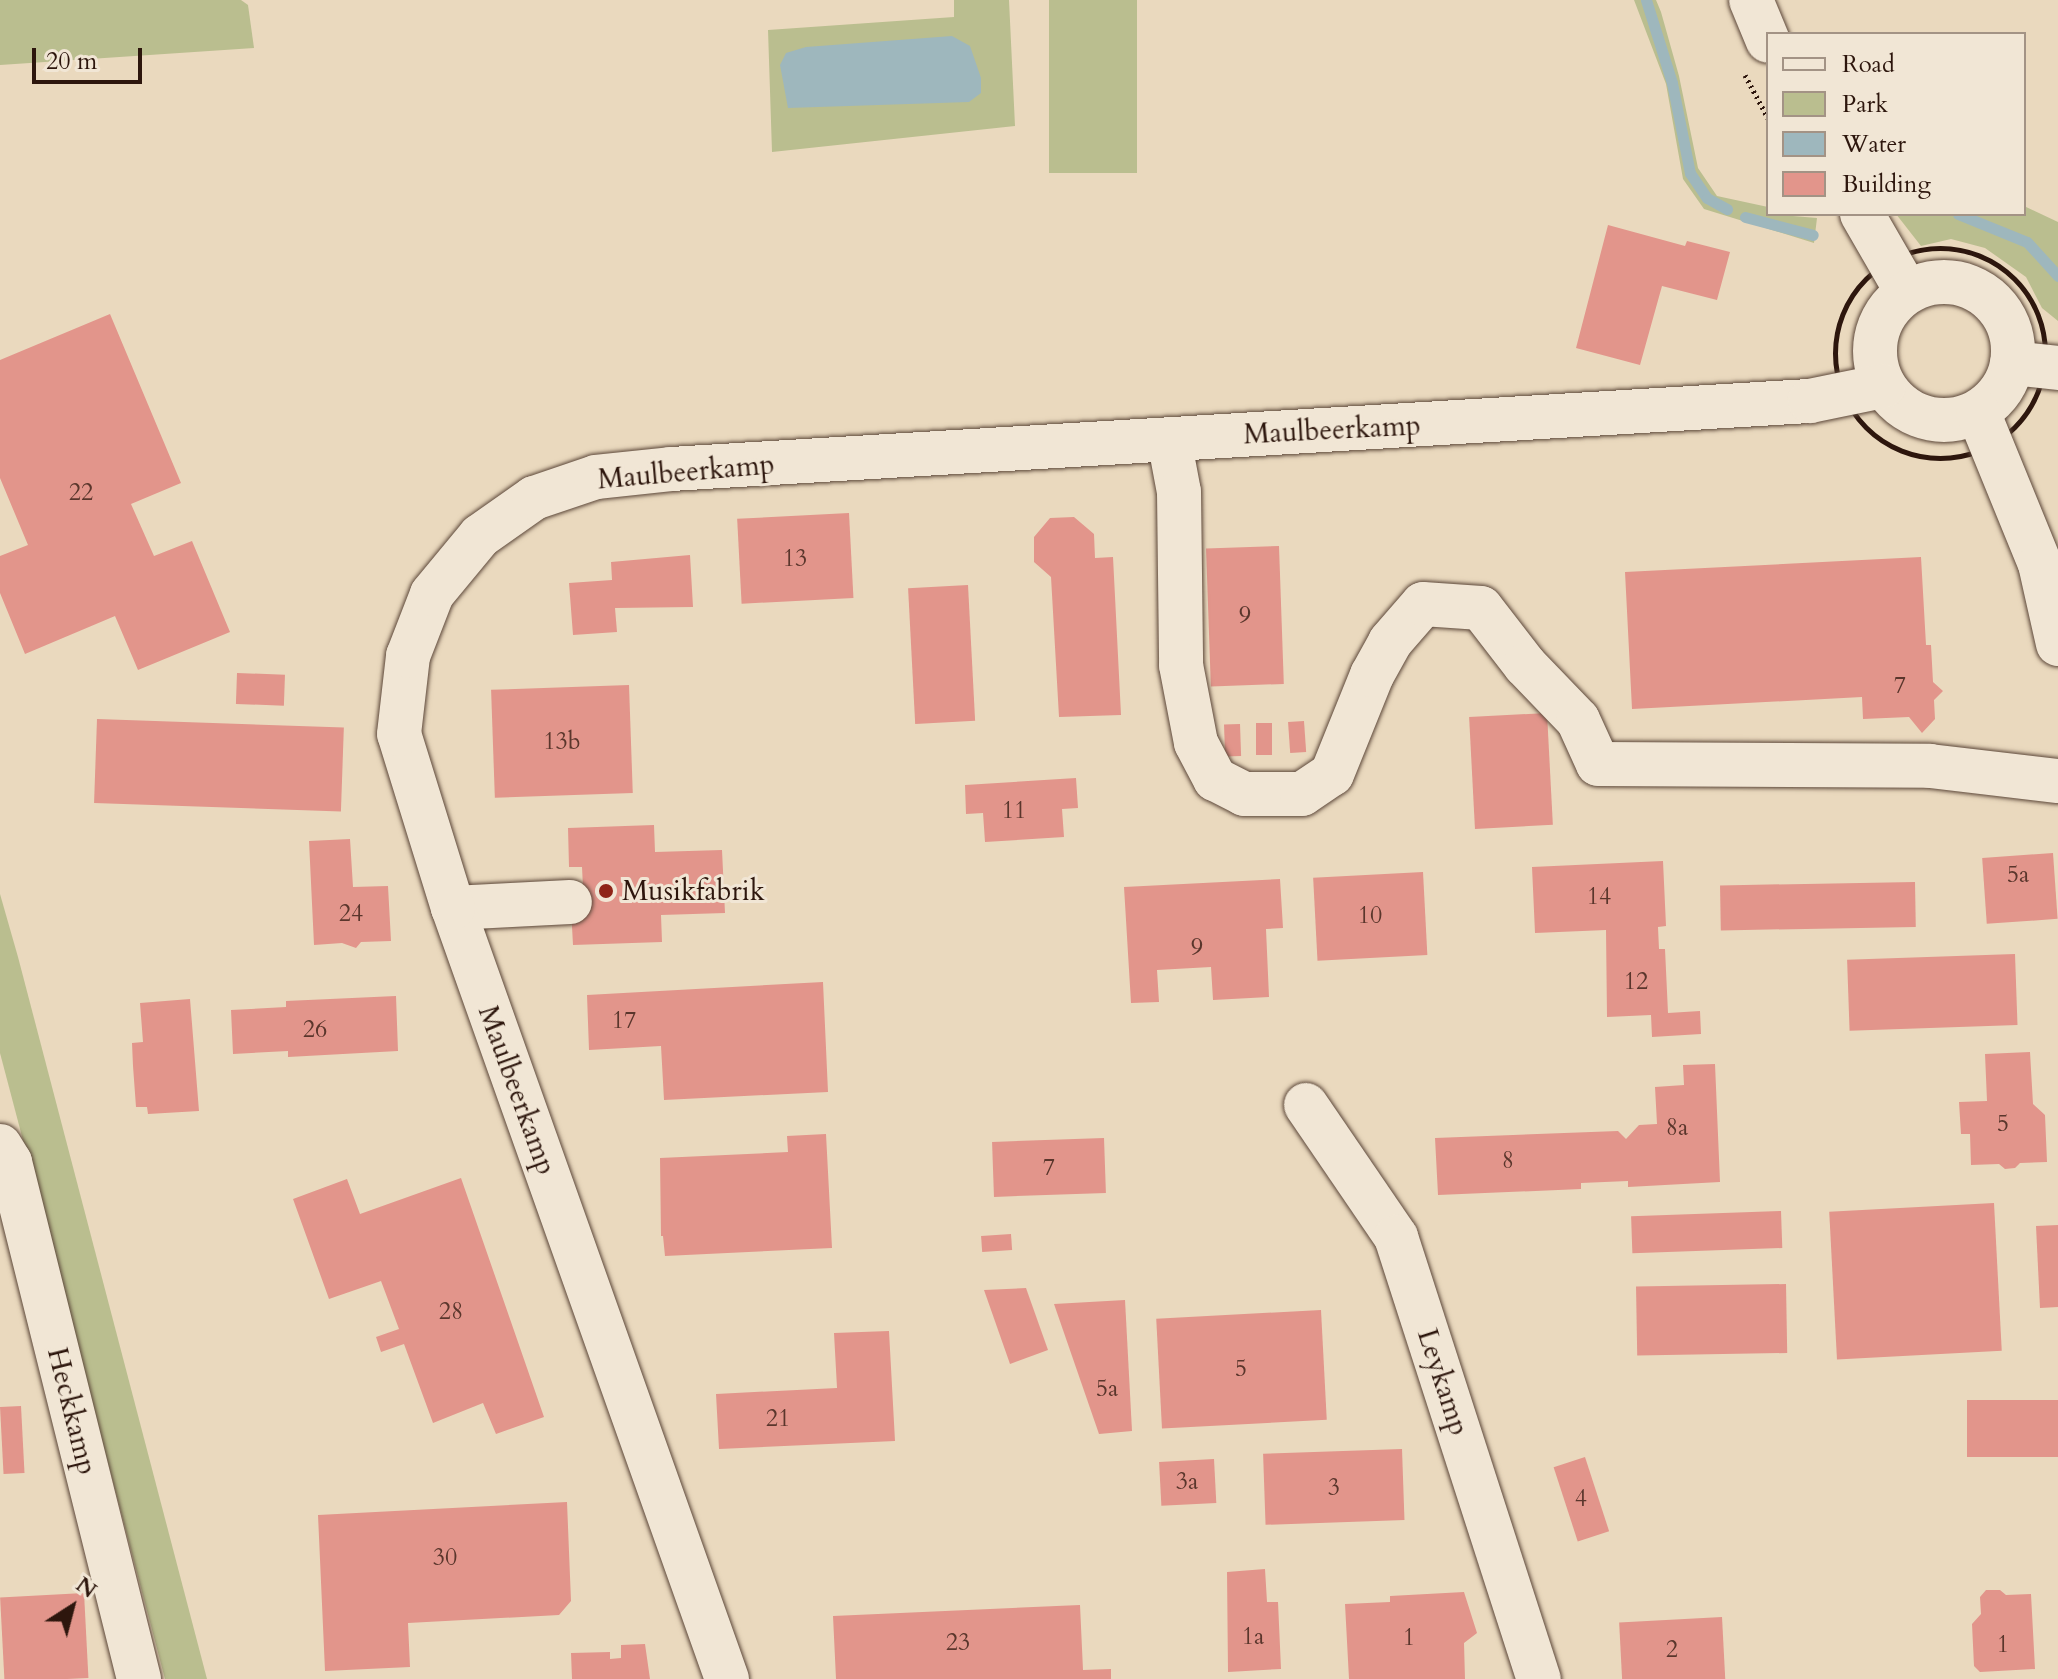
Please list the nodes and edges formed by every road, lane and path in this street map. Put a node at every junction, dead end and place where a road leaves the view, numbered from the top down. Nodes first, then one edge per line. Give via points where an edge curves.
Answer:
1 (1751, 0) edge
2 (1766, 36) edge
3 (1863, 216) edge
4 (1898, 276) junction
5 (2038, 366) edge
6 (1864, 390) junction
7 (1985, 428) junction
8 (1169, 439) junction
9 (2058, 644) edge
10 (2058, 781) edge
11 (570, 902) dead end
12 (453, 908) junction
13 (1306, 1105) dead end
14 (0, 1146) edge
15 (139, 1679) edge
16 (727, 1679) edge
17 (1539, 1679) edge

1 - 2 street
3 - 4 street
4 - 5 street via 1958,283 1983,293
4 - 5 path via 1940,248 1985,258 2009,273 2044,324
4 - 6 street
4 - 6 path via 1864,277 1844,313 1833,352
5 - 7 street via 2000,391
5 - 7 path via 2033,401 2022,418
6 - 7 street via 1925,418
6 - 7 path via 1865,431 1922,457 1956,459
6 - 8 street, Maulbeerkamp via 1810,401
7 - 9 street via 2040,564
8 - 10 street via 1179,492 1181,665 1196,743 1215,779 1244,794 1302,794 1332,774 1372,675 1390,642 1423,604 1481,608 1525,665 1578,720 1598,764 1930,766
8 - 12 street, Maulbeerkamp via 671,469 596,477 534,498 480,536 432,594 408,656 399,734
11 - 12 street
12 - 16 street, Maulbeerkamp
13 - 17 street, Leykamp via 1396,1237
14 - 15 street, Heckkamp via 10,1162

